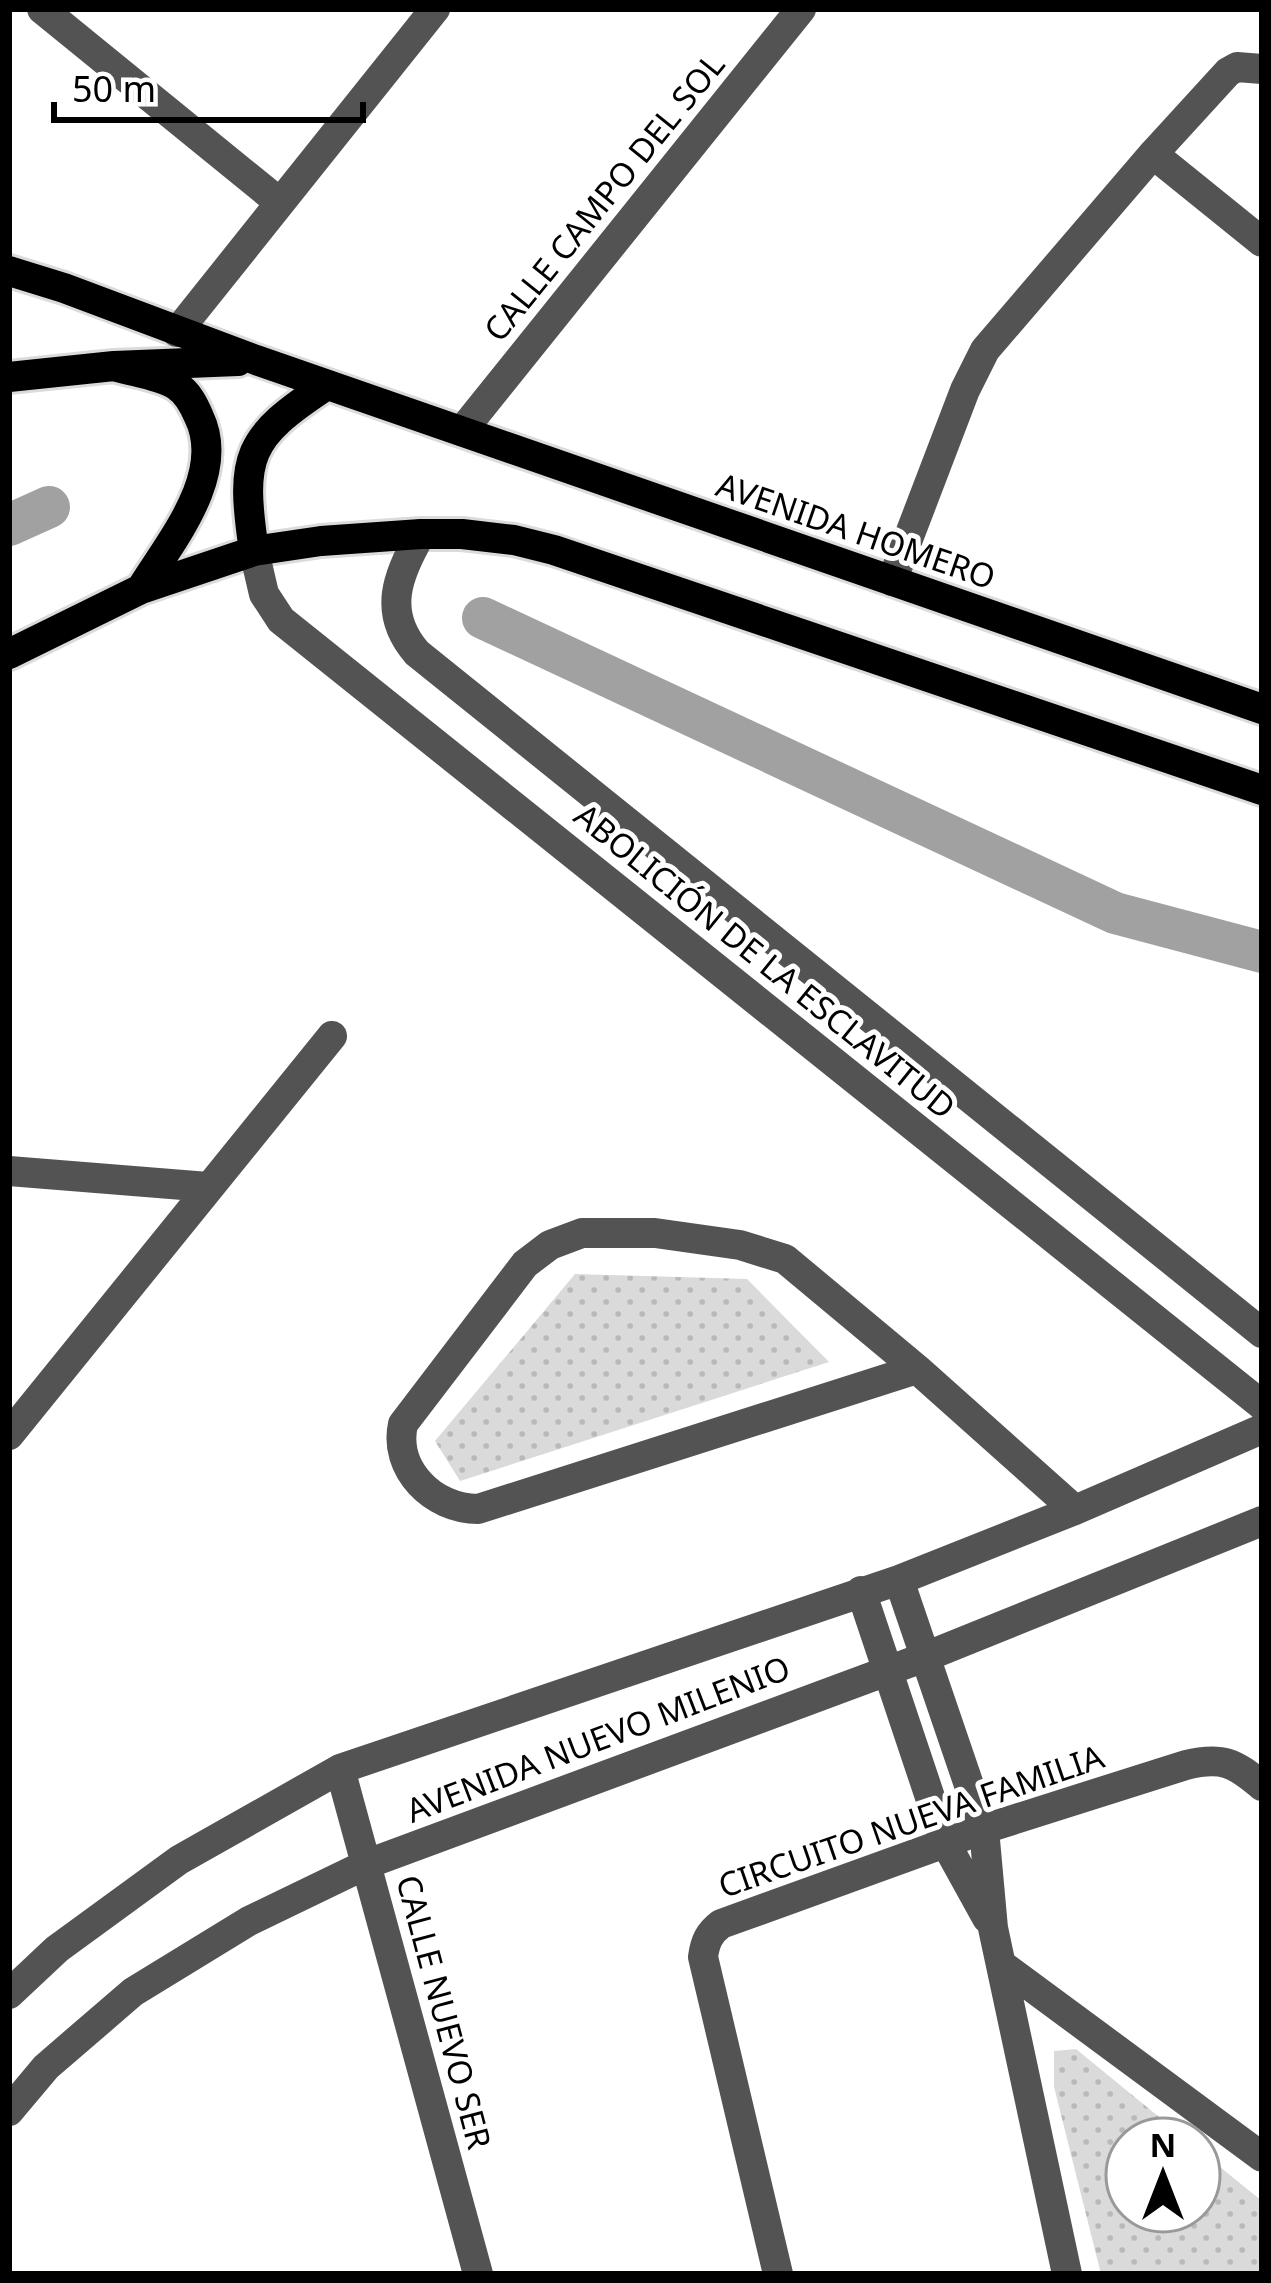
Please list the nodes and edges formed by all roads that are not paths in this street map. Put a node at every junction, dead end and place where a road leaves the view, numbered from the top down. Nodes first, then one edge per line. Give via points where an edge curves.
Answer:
1 (435, 9) edge
2 (802, 9) edge
3 (45, 10) edge
4 (1262, 69) edge
5 (1153, 154) junction
6 (279, 202) junction
7 (1262, 242) edge
8 (9, 271) edge
9 (176, 332) junction
10 (256, 360) junction
11 (114, 366) junction
12 (9, 377) edge
13 (328, 385) junction
14 (462, 430) junction
15 (422, 534) junction
16 (254, 551) junction
17 (892, 581) junction
18 (141, 590) junction
19 (9, 655) edge
20 (1262, 710) edge
21 (1262, 790) edge
22 (332, 1036) dead end
23 (9, 1172) edge
24 (208, 1187) junction
25 (1262, 1333) edge
26 (917, 1369) junction
27 (1262, 1406) edge
28 (1262, 1429) edge
29 (9, 1435) edge
30 (1075, 1510) junction
31 (1262, 1521) edge
32 (899, 1580) junction
33 (861, 1591) junction
34 (926, 1657) junction
35 (888, 1669) junction
36 (340, 1769) junction
37 (1262, 1786) edge
38 (984, 1828) junction
39 (945, 1842) junction
40 (367, 1864) junction
41 (993, 1928) junction
42 (1002, 1966) junction
43 (9, 1994) edge
44 (9, 2111) edge
45 (1262, 2157) edge
46 (478, 2274) edge
47 (778, 2274) edge
48 (1067, 2274) edge

1 - 6 street
2 - 14 street, CALLE CAMPO DEL SOL
3 - 6 street
4 - 5 street via 1228,72
5 - 7 street
5 - 17 street via 985,350
6 - 9 street
8 - 9 main road, AVENIDA HOMERO
9 - 10 main road, AVENIDA HOMERO
10 - 11 main road
10 - 13 main road, AVENIDA HOMERO
11 - 12 main road
11 - 18 main road via 176,385 191,400 207,459 194,501
13 - 14 main road, AVENIDA HOMERO
13 - 16 main road via 260,441 247,489
14 - 17 main road, AVENIDA HOMERO
15 - 16 main road
15 - 21 main road via 554,550
15 - 25 street, ABOLICIÓN DE LA ESCLAVITUD via 394,596 417,653
16 - 18 main road
16 - 27 street, ABOLICIÓN DE LA ESCLAVITUD via 264,594 281,620
17 - 20 main road, AVENIDA HOMERO
18 - 19 main road
22 - 24 street
23 - 24 street
24 - 29 street
26 - 26 street via 785,1258 655,1233 582,1233 525,1264 403,1424 401,1453 407,1470 442,1501 478,1509
26 - 30 street
28 - 30 street, AVENIDA NUEVO MILENIO
30 - 32 street, AVENIDA NUEVO MILENIO
31 - 34 street, AVENIDA NUEVO MILENIO
32 - 33 street, AVENIDA NUEVO MILENIO
32 - 34 street
33 - 35 street
33 - 36 street, AVENIDA NUEVO MILENIO
34 - 35 street, AVENIDA NUEVO MILENIO
34 - 38 street
35 - 39 street
35 - 40 street, AVENIDA NUEVO MILENIO
36 - 40 street, CALLE NUEVO SER
36 - 43 street, AVENIDA NUEVO MILENIO via 179,1860
37 - 38 street, CIRCUITO NUEVA FAMILIA via 1240,1767 1205,1760
38 - 39 street, CIRCUITO NUEVA FAMILIA
38 - 41 street
39 - 41 street
39 - 47 street, CIRCUITO NUEVA FAMILIA via 721,1924 705,1943
40 - 44 street, AVENIDA NUEVO MILENIO via 249,1921 134,1992 46,2067
40 - 46 street, CALLE NUEVO SER
41 - 42 street
42 - 45 street
42 - 48 street

